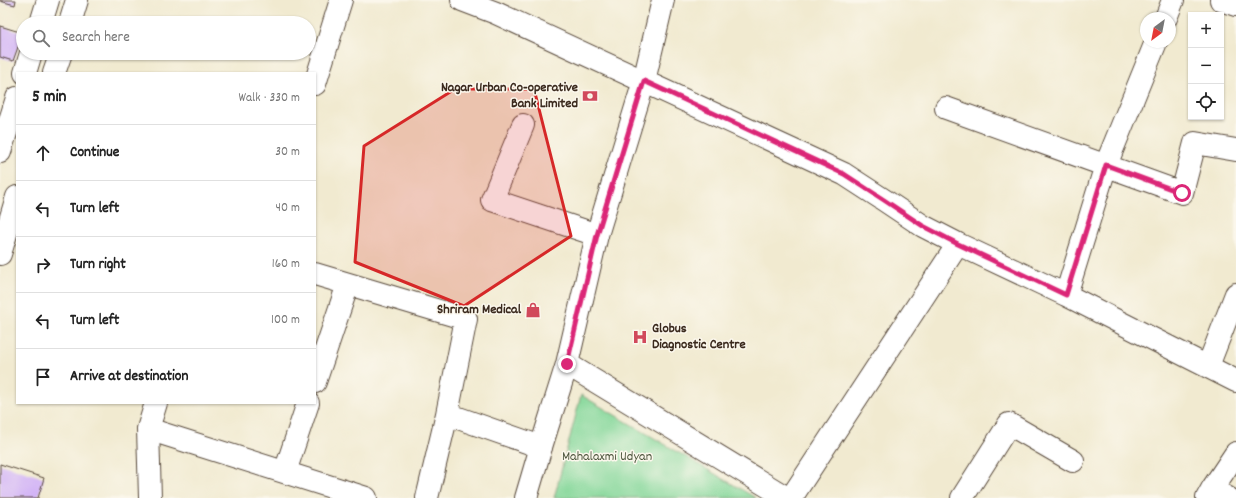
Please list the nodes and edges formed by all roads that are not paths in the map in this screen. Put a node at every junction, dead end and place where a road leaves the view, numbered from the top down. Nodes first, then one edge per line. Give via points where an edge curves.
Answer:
1 (48, 0) edge
2 (77, 0) edge
3 (341, 0) edge
4 (462, 0) edge
5 (663, 0) edge
6 (1173, 0) edge
7 (1221, 0) edge
8 (1236, 5) edge
9 (497, 6) edge
10 (1168, 12) edge
11 (43, 16) edge
12 (72, 16) edge
13 (1154, 48) edge
14 (29, 60) edge
15 (25, 72) edge
16 (316, 81) edge
17 (644, 81) junction
18 (16, 101) edge
19 (946, 108) dead end
20 (523, 125) dead end
21 (8, 127) edge
22 (1236, 150) edge
23 (0, 152) edge
24 (1106, 165) junction
25 (16, 202) edge
26 (597, 235) junction
27 (958, 244) junction
28 (7, 247) edge
29 (316, 274) edge
30 (348, 284) junction
31 (1236, 294) edge
32 (1066, 295) junction
33 (567, 364) junction
34 (1208, 366) junction
35 (316, 379) edge
36 (1236, 382) edge
37 (156, 404) edge
38 (308, 404) edge
39 (447, 414) junction
40 (148, 429) junction
41 (541, 447) junction
42 (1236, 453) edge
43 (1073, 461) dead end
44 (285, 472) junction
45 (1216, 495) edge
46 (150, 498) edge
47 (366, 498) edge
48 (427, 498) edge
49 (526, 498) edge
50 (787, 498) edge
51 (791, 498) edge
52 (962, 498) edge

1 - 11 street
2 - 12 street
3 - 16 street
4 - 9 street
5 - 17 street
6 - 10 street
7 - 8 street
9 - 17 street
13 - 24 street
14 - 15 street
17 - 26 street
17 - 27 street via 844,174 923,226
18 - 21 street
19 - 24 street
20 - 26 street via 492,200
21 - 23 street
22 - 24 street via 1195,142 1182,193
24 - 32 street
25 - 28 street
26 - 33 street
27 - 32 street
27 - 51 street
29 - 30 street
30 - 35 street
30 - 39 street via 466,319
31 - 34 street
32 - 34 street
33 - 41 street
33 - 50 street
34 - 36 street
37 - 40 street
38 - 44 street
39 - 41 street
39 - 48 street
40 - 44 street
40 - 46 street
41 - 49 street
42 - 45 street
43 - 52 street via 1009,424
44 - 47 street

